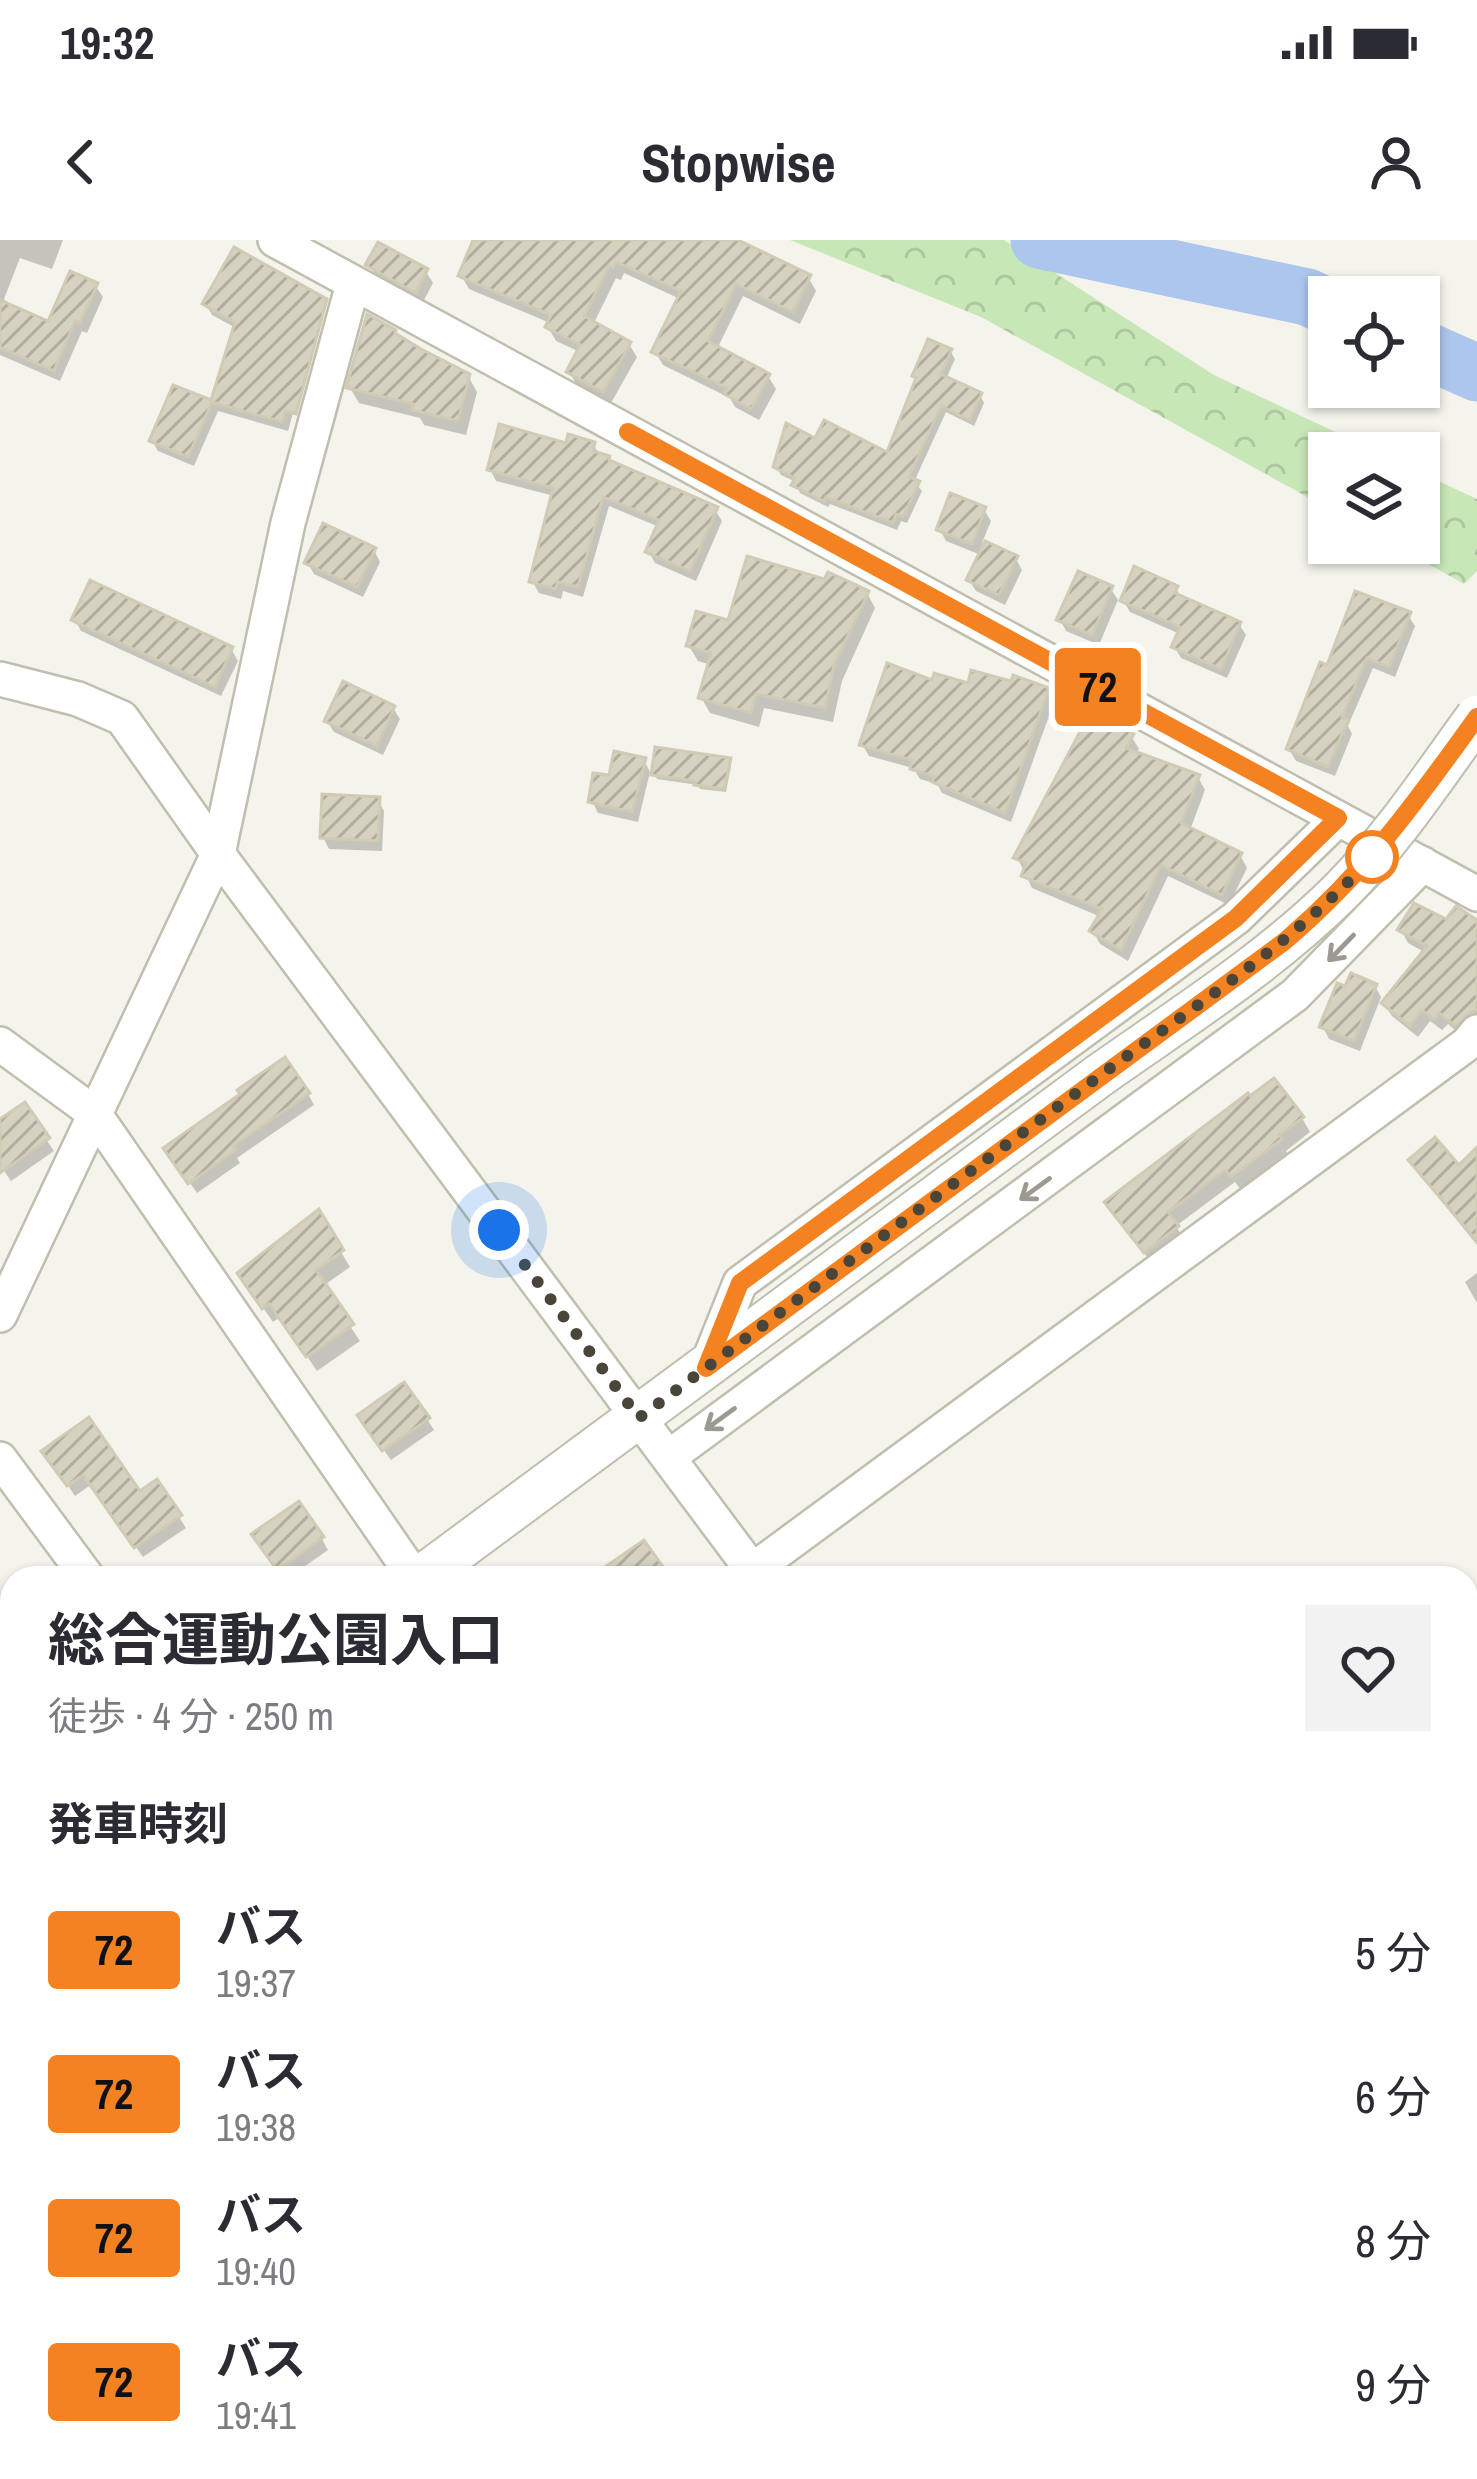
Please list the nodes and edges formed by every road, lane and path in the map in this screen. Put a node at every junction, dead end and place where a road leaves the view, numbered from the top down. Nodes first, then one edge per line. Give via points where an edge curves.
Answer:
1 (275, 240) edge
2 (353, 284) junction
3 (0, 679) edge
4 (1477, 717) edge
5 (1338, 818) junction
6 (218, 854) junction
7 (1423, 864) junction
8 (1477, 894) edge
9 (1477, 1032) edge
10 (0, 1044) edge
11 (94, 1113) junction
12 (0, 1315) edge
13 (706, 1368) junction
14 (639, 1418) junction
15 (669, 1457) junction
16 (0, 1459) edge
17 (79, 1566) edge
18 (409, 1566) edge
19 (434, 1566) edge
20 (745, 1566) edge
21 (763, 1566) edge

1 - 2 street
2 - 5 street
2 - 6 street via 288,523
3 - 6 street via 122,718
4 - 13 street, bridge via 1377,852 1263,959
5 - 7 street
5 - 13 street via 1236,918 740,1283
6 - 11 street
6 - 14 street
7 - 8 street
7 -> 15 street via 1295,995
9 - 21 street
10 - 11 street
11 - 12 street
11 - 18 street
13 - 14 street
14 - 15 street
14 - 19 street
15 - 20 street
16 - 17 street

